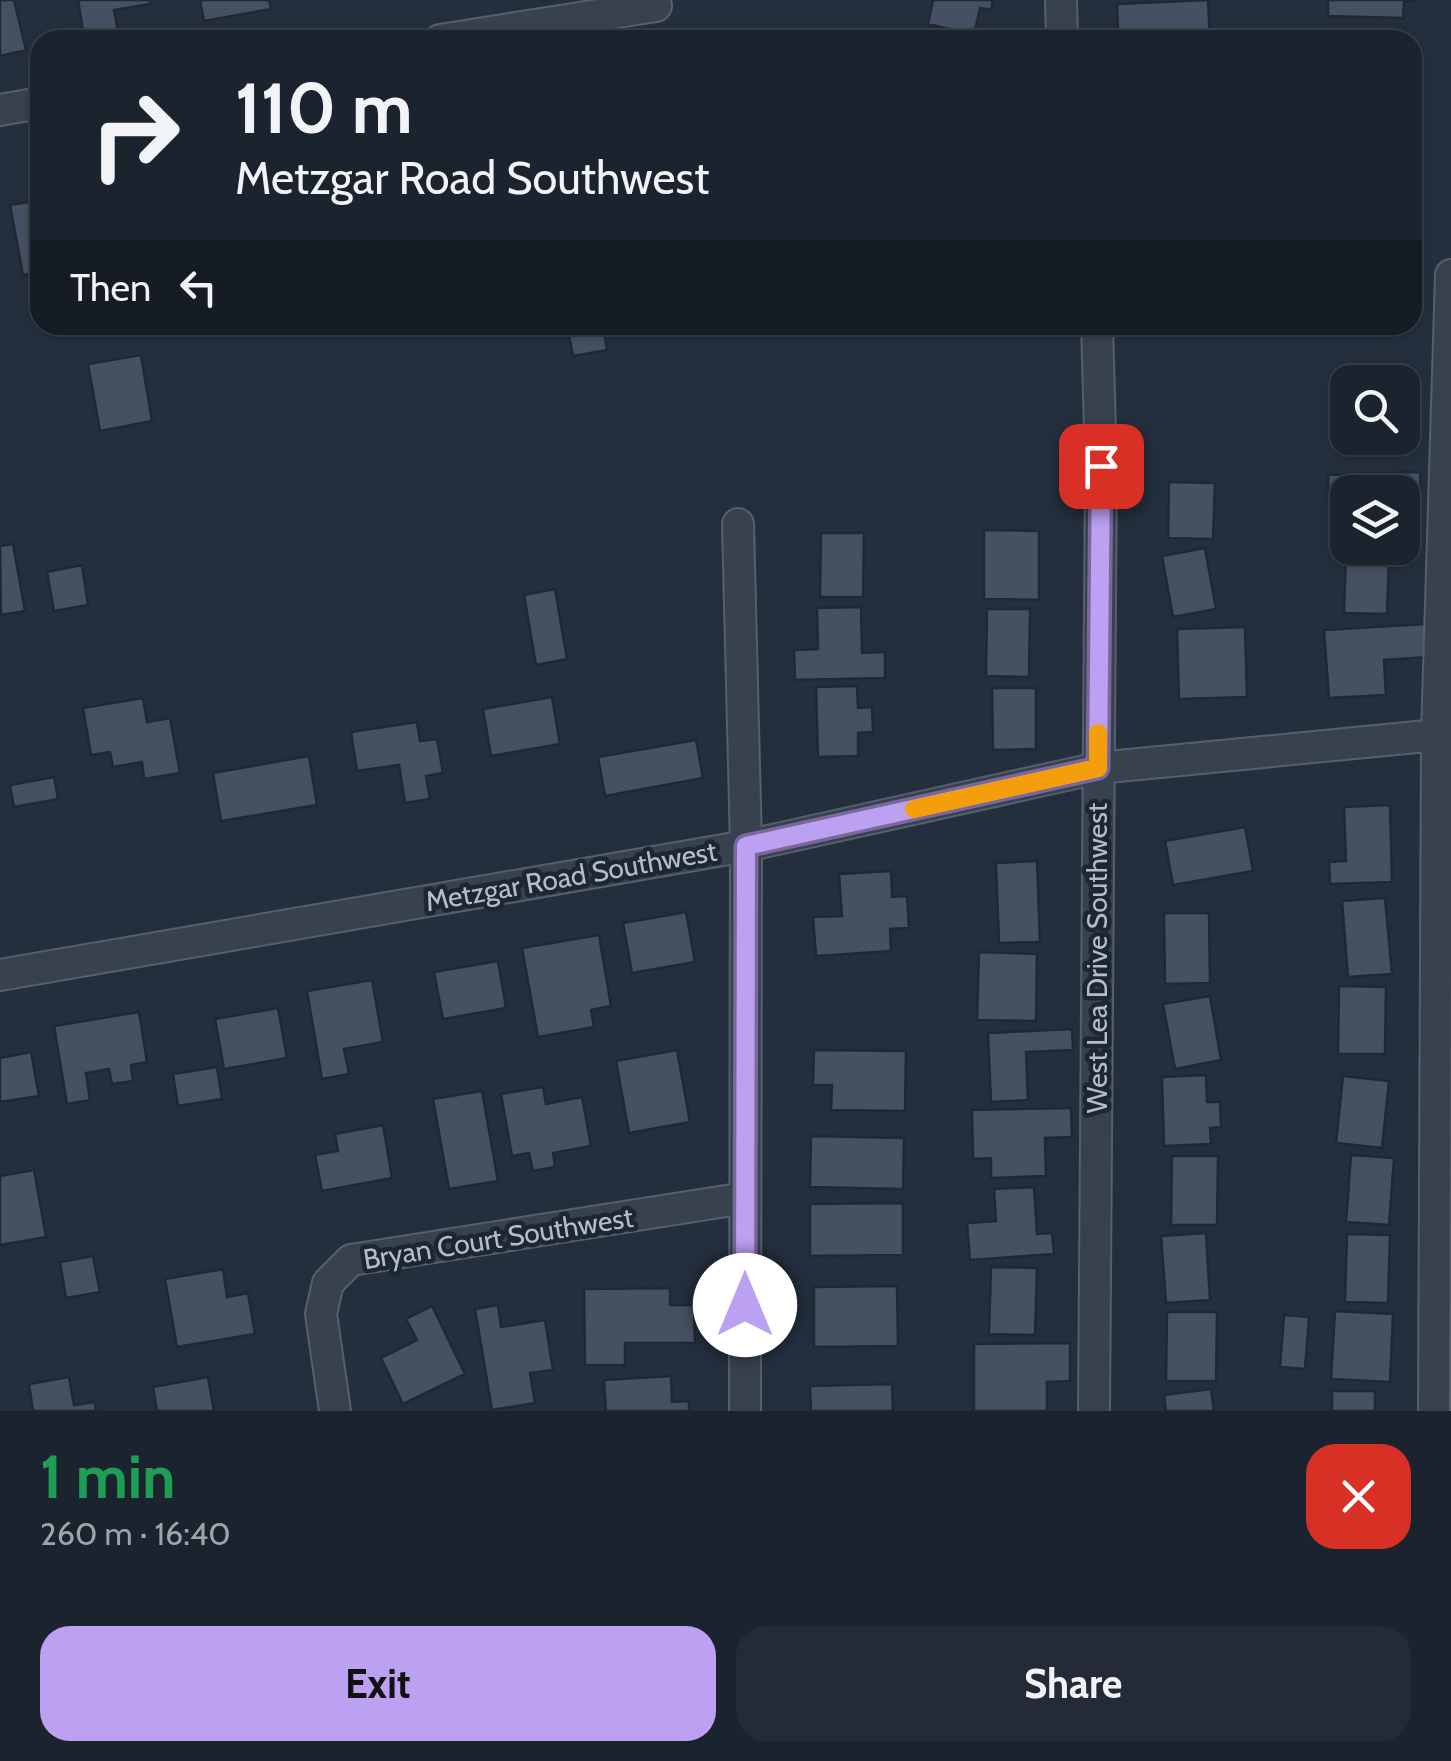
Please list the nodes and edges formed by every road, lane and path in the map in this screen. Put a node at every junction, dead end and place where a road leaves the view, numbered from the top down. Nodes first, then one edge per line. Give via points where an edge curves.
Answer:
1 (1061, 0) edge
2 (656, 6) dead end
3 (504, 30) edge
4 (1062, 30) edge
5 (30, 106) edge
6 (0, 110) edge
7 (1451, 275) edge
8 (1097, 335) edge
9 (738, 524) dead end
10 (1437, 735) junction
11 (1098, 768) junction
12 (746, 846) junction
13 (0, 975) edge
14 (745, 1198) junction
15 (335, 1411) edge
16 (744, 1411) edge
17 (1094, 1411) edge
18 (1434, 1411) edge

1 - 4 street
2 - 3 street
5 - 6 street
7 - 10 street
8 - 11 street, West Lea Drive Southwest
9 - 12 street
10 - 11 street, Metzgar Road Southwest
10 - 18 street
11 - 12 street, Metzgar Road Southwest
11 - 17 street, West Lea Drive Southwest
12 - 13 street, Metzgar Road Southwest
12 - 14 street
14 - 15 street, Bryan Court Southwest via 351,1260 328,1284 320,1314
14 - 16 street

